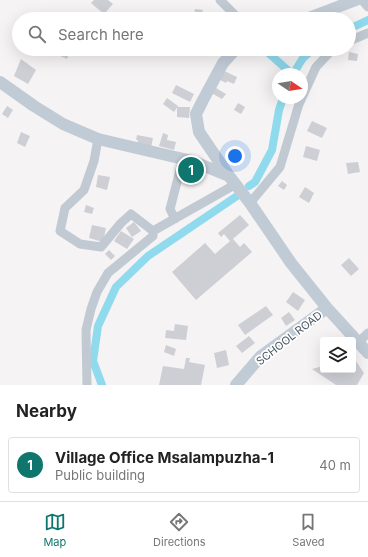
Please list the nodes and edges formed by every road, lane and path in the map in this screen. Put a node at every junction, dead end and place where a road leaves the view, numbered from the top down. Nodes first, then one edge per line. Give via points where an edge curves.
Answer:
1 (220, 0) edge
2 (356, 0) edge
3 (362, 0) edge
4 (368, 6) edge
5 (232, 12) edge
6 (324, 12) edge
7 (368, 32) edge
8 (356, 38) edge
9 (230, 56) edge
10 (326, 56) edge
11 (0, 82) edge
12 (98, 139) junction
13 (183, 159) junction
14 (232, 180) junction
15 (250, 203) junction
16 (175, 219) junction
17 (153, 231) junction
18 (327, 308) junction
19 (368, 333) edge
20 (358, 343) junction
21 (368, 353) edge
22 (87, 385) edge
23 (236, 385) edge

1 - 5 street
2 - 6 main road
3 - 4 street
7 - 8 street
9 - 14 main road via 196,114 199,132
10 - 15 street via 316,67 299,104 280,167
11 - 12 main road via 63,124
12 - 13 main road
12 - 17 street via 84,190 65,208 60,231 80,244 101,247 131,214
13 - 14 main road
13 - 16 street via 170,209
14 - 15 main road
14 - 16 street
15 - 18 main road
16 - 17 street
17 - 22 street via 153,236 108,273 97,292 86,330
18 - 20 main road
18 - 23 main road, SCHOOL ROAD via 261,356
19 - 20 street
20 - 21 main road

